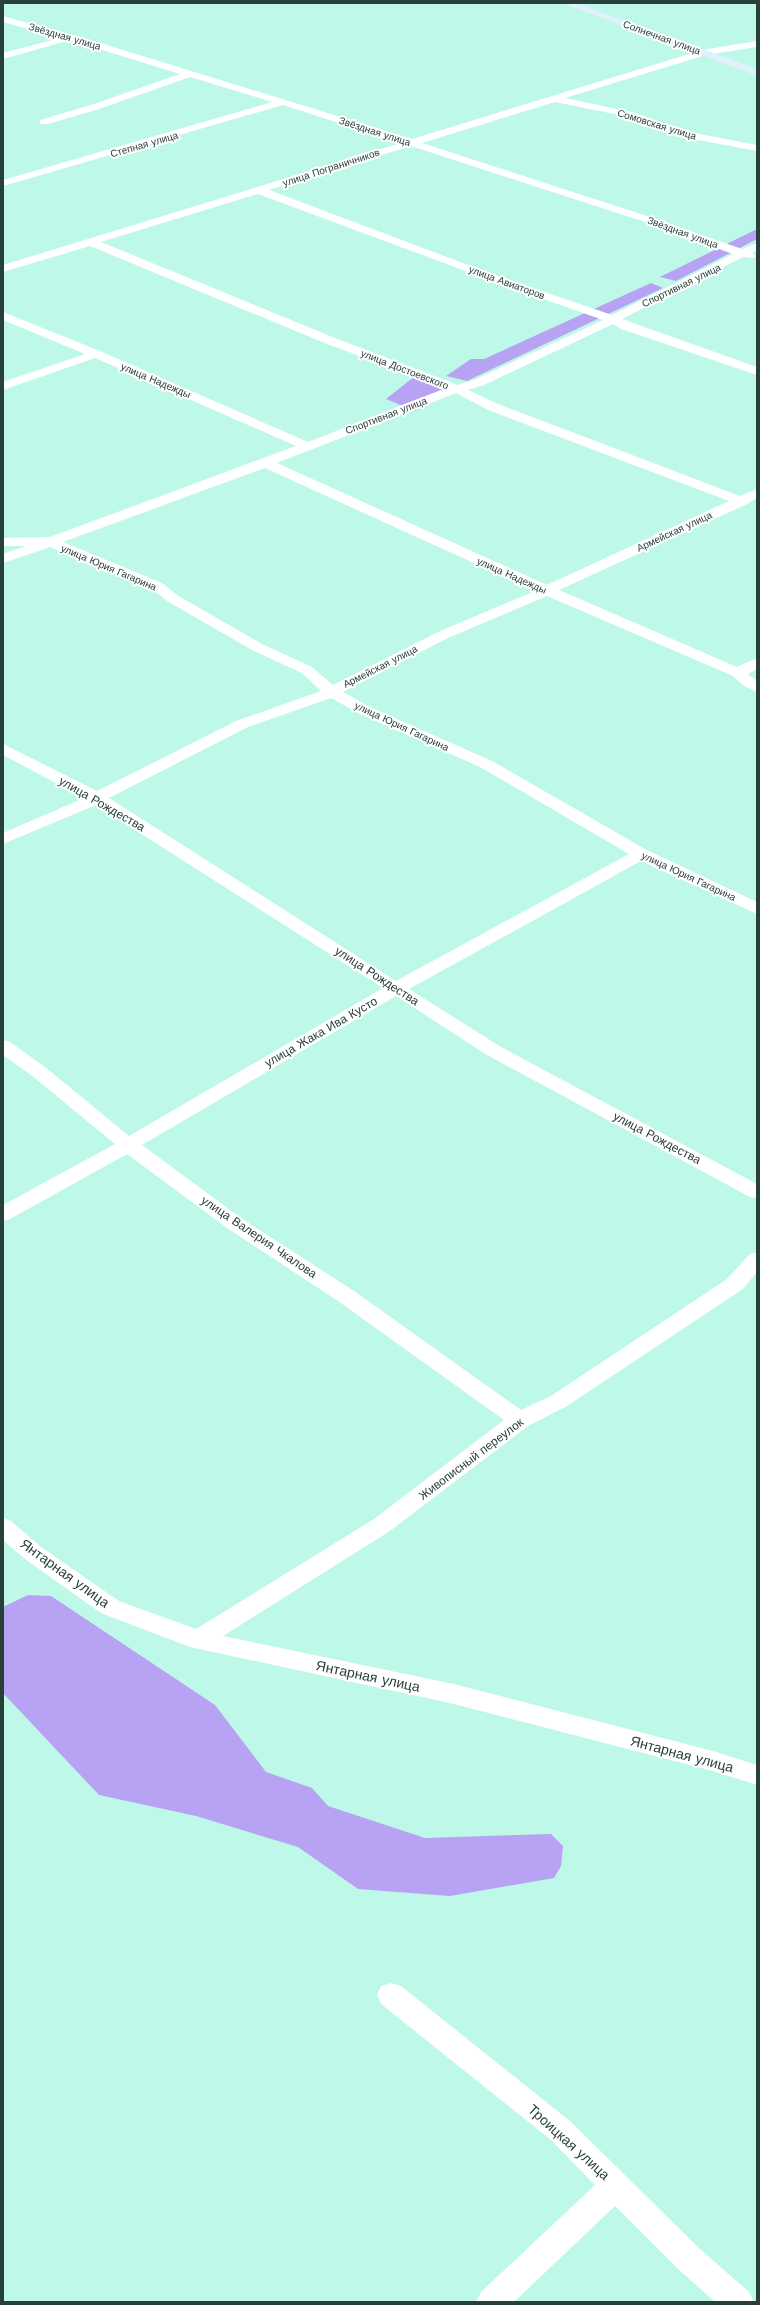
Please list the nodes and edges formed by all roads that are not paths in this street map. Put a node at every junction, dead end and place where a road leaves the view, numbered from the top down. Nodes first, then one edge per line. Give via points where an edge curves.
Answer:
1 (567, 3) edge
2 (3, 18) edge
3 (69, 37) junction
4 (757, 44) edge
5 (705, 52) junction
6 (3, 56) edge
7 (188, 74) junction
8 (757, 74) edge
9 (557, 99) junction
10 (284, 102) junction
11 (44, 122) dead end
12 (410, 142) junction
13 (757, 148) edge
14 (3, 183) edge
15 (258, 190) junction
16 (91, 242) junction
17 (757, 246) edge
18 (744, 254) junction
19 (757, 258) edge
20 (3, 269) edge
21 (3, 316) edge
22 (613, 319) junction
23 (96, 354) junction
24 (757, 371) edge
25 (3, 386) edge
26 (458, 390) junction
27 (308, 446) junction
28 (266, 463) junction
29 (757, 493) edge
30 (742, 500) junction
31 (49, 541) junction
32 (3, 542) edge
33 (3, 559) edge
34 (546, 590) junction
35 (757, 663) edge
36 (738, 673) junction
37 (757, 687) edge
38 (331, 691) junction
39 (3, 749) edge
40 (97, 798) junction
41 (3, 839) edge
42 (641, 854) junction
43 (757, 909) edge
44 (396, 988) junction
45 (3, 1046) edge
46 (128, 1145) junction
47 (757, 1192) edge
48 (3, 1214) edge
49 (757, 1259) edge
50 (520, 1420) junction
51 (3, 1527) edge
52 (199, 1640) junction
53 (757, 1775) edge
54 (391, 1995) dead end
55 (616, 2185) junction
56 (492, 2302) edge
57 (738, 2302) edge

1 - 5 street, Солнечная улица
2 - 3 street, Звёздная улица
3 - 6 street
3 - 7 street, Звёздная улица
4 - 5 street, улица Пограничников
5 - 8 street, Солнечная улица
5 - 9 street, улица Пограничников
7 - 10 street, Звёздная улица
7 - 11 street
9 - 12 street, улица Пограничников
9 - 13 street, Сомовская улица via 632,115 682,134
10 - 12 street, Звёздная улица
10 - 14 street, Степная улица
12 - 15 street, улица Пограничников
12 - 18 street, Звёздная улица via 649,220
15 - 16 street, улица Пограничников
15 - 22 street, улица Авиаторов via 491,277
16 - 20 street, улица Пограничников
16 - 26 street, улица Достоевского via 326,339 441,381
17 - 18 street, Спортивная улица
18 - 19 street, Звёздная улица
18 - 22 street, Спортивная улица
21 - 23 street, улица Надежды
22 - 24 street, улица Авиаторов via 625,326
22 - 26 street, Спортивная улица
23 - 25 street
23 - 27 street, улица Надежды
26 - 27 street, Спортивная улица via 433,396
26 - 30 street, улица Достоевского via 493,407
27 - 28 street, Спортивная улица
28 - 31 street, Спортивная улица
28 - 34 street, улица Надежды
29 - 30 street, Армейская улица
30 - 34 street, Армейская улица
31 - 32 street, улица Юрия Гагарина
31 - 33 street, Спортивная улица
31 - 38 street, улица Юрия Гагарина via 157,586 172,598 256,647 307,670
34 - 36 street, улица Надежды
34 - 38 street, Армейская улица via 503,611 443,635
35 - 36 street
36 - 37 street, улица Надежды via 748,683
38 - 40 street, Армейская улица via 316,699 242,724
38 - 42 street, улица Юрия Гагарина via 366,711 486,764
39 - 40 street, улица Рождества
40 - 41 street, Армейская улица
40 - 44 street, улица Рождества
42 - 43 street, улица Юрия Гагарина
42 - 44 street, улица Жака Ива Кусто
44 - 46 street, улица Жака Ива Кусто
44 - 47 street, улица Рождества via 494,1051
45 - 46 street, улица Валерия Чкалова via 38,1071
46 - 48 street, улица Жака Ива Кусто
46 - 50 street, улица Валерия Чкалова via 234,1222 346,1296
49 - 50 street, Живописный переулок via 735,1284 559,1401
50 - 52 street, Живописный переулок via 382,1525
51 - 52 street, Янтарная улица via 33,1553 110,1606
52 - 53 street, Янтарная улица via 454,1694 713,1761
54 - 55 street, Троицкая улица via 561,2131
55 - 56 street
55 - 57 street, Троицкая улица via 689,2259

